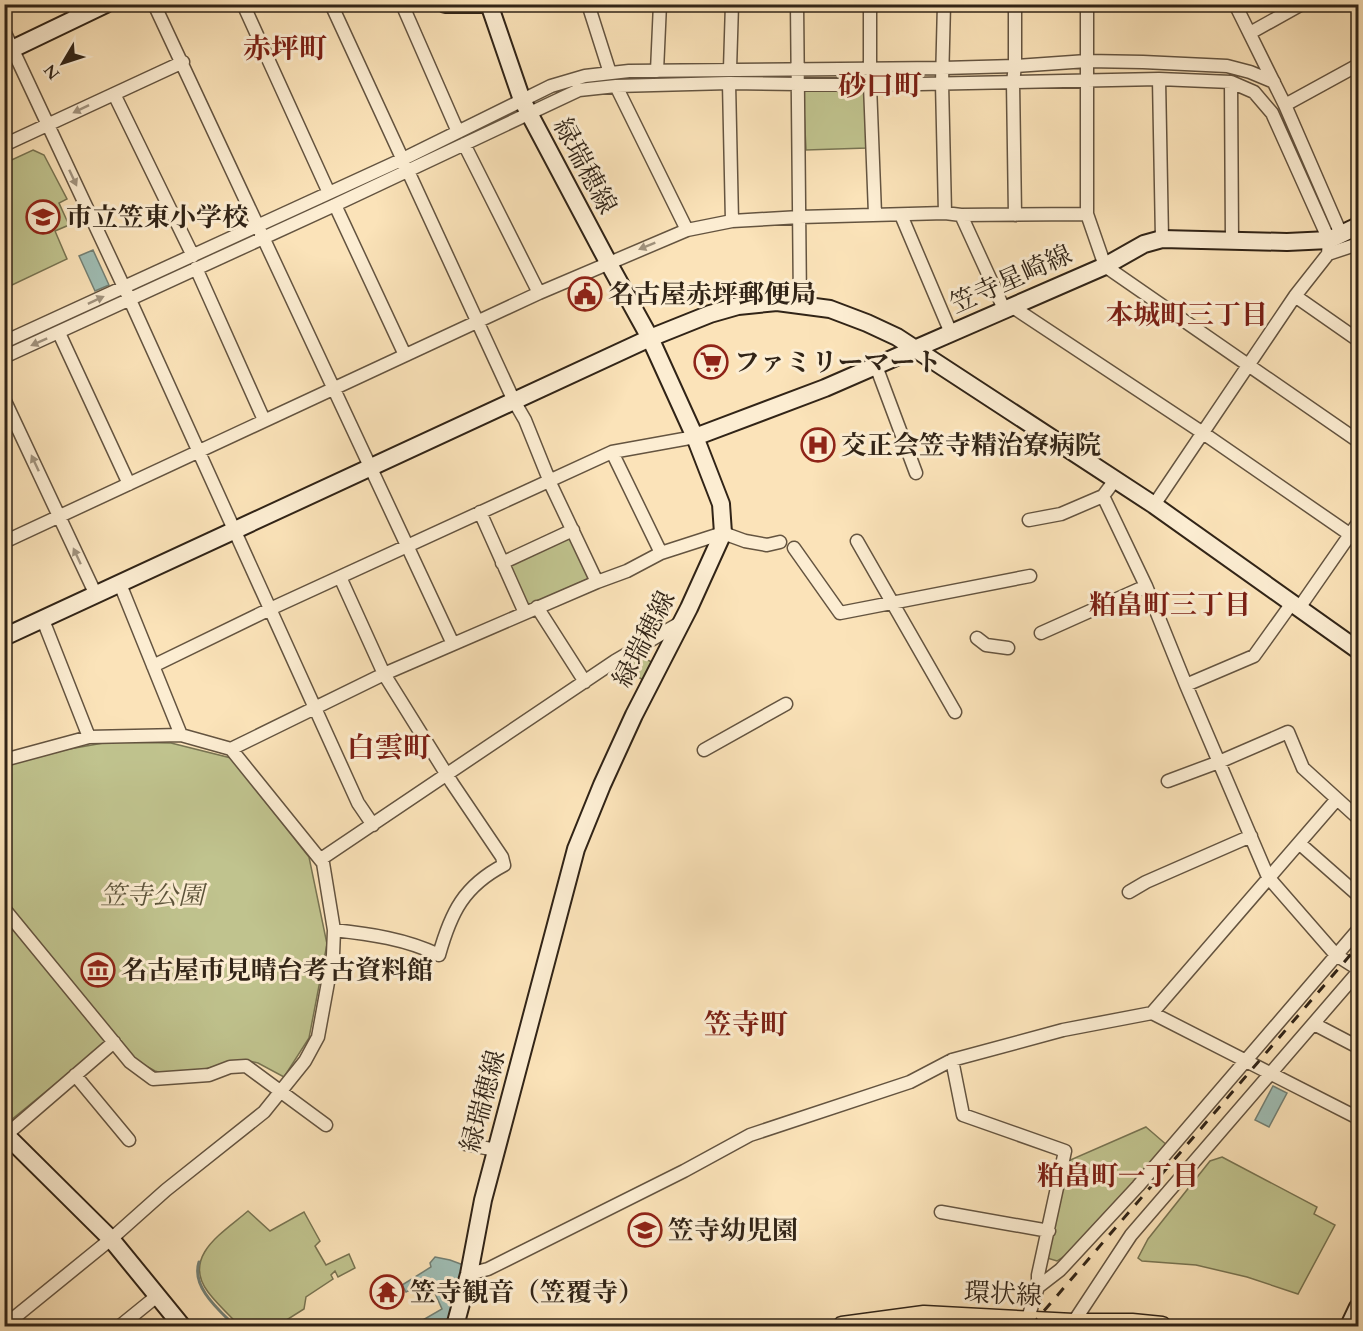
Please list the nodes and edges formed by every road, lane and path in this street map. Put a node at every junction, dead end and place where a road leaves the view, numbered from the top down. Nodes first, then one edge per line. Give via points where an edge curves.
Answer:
1 (106, 4) edge
2 (154, 4) edge
3 (243, 4) edge
4 (331, 4) edge
5 (402, 4) edge
6 (445, 4) edge
7 (487, 4) edge
8 (588, 4) edge
9 (660, 4) edge
10 (732, 4) edge
11 (797, 4) edge
12 (870, 4) edge
13 (944, 4) edge
14 (1015, 4) edge
15 (1087, 4) edge
16 (1235, 4) edge
17 (1302, 4) edge
18 (474, 5) edge
19 (75, 11) edge
20 (4, 31) edge
21 (1250, 33) junction
22 (9, 51) edge
23 (1088, 61) junction
24 (183, 62) junction
25 (1359, 65) edge
26 (1015, 66) junction
27 (797, 68) junction
28 (870, 68) junction
29 (942, 68) junction
30 (730, 69) junction
31 (657, 71) junction
32 (610, 73) junction
33 (1159, 79) junction
34 (1087, 80) junction
35 (1013, 82) junction
36 (1231, 82) junction
37 (1274, 82) junction
38 (729, 83) junction
39 (798, 83) junction
40 (942, 83) junction
41 (870, 85) junction
42 (616, 86) junction
43 (114, 93) junction
44 (1285, 105) junction
45 (525, 107) junction
46 (49, 125) junction
47 (458, 132) junction
48 (464, 144) junction
49 (4, 146) edge
50 (404, 165) junction
51 (329, 193) junction
52 (335, 205) junction
53 (945, 213) junction
54 (875, 214) junction
55 (1087, 214) junction
56 (901, 215) junction
57 (961, 215) junction
58 (1015, 215) junction
59 (800, 217) junction
60 (732, 221) junction
61 (256, 225) junction
62 (1359, 226) edge
63 (687, 230) junction
64 (262, 238) junction
65 (1162, 239) junction
66 (1232, 242) junction
67 (1333, 243) junction
68 (1359, 244) edge
69 (192, 256) junction
70 (608, 262) junction
71 (1105, 266) junction
72 (196, 268) junction
73 (124, 287) junction
74 (539, 293) junction
75 (1295, 296) junction
76 (130, 300) junction
77 (800, 304) junction
78 (1007, 308) junction
79 (478, 322) junction
80 (59, 333) junction
81 (951, 333) junction
82 (650, 338) junction
83 (1359, 340) edge
84 (4, 342) edge
85 (916, 349) junction
86 (405, 355) junction
87 (4, 357) edge
88 (876, 366) junction
89 (1249, 367) junction
90 (333, 389) junction
91 (4, 399) edge
92 (514, 401) junction
93 (264, 420) junction
94 (1203, 433) junction
95 (695, 437) junction
96 (1359, 441) edge
97 (198, 451) junction
98 (612, 452) junction
99 (369, 468) junction
100 (915, 473) dead end
101 (550, 480) junction
102 (1115, 480) junction
103 (129, 484) junction
104 (1103, 496) junction
105 (1154, 506) junction
106 (480, 512) junction
107 (59, 516) junction
108 (1029, 520) dead end
109 (1359, 523) edge
110 (573, 530) junction
111 (234, 531) junction
112 (723, 533) junction
113 (1355, 537) edge
114 (857, 541) dead end
115 (4, 542) edge
116 (780, 542) dead end
117 (406, 546) junction
118 (794, 549) dead end
119 (661, 553) junction
120 (502, 563) junction
121 (1030, 576) dead end
122 (340, 577) junction
123 (597, 582) junction
124 (120, 584) junction
125 (1146, 586) junction
126 (96, 595) junction
127 (891, 602) junction
128 (1295, 605) junction
129 (537, 608) junction
130 (270, 609) junction
131 (525, 612) junction
132 (43, 620) junction
133 (680, 623) junction
134 (1041, 633) dead end
135 (4, 637) edge
136 (977, 638) dead end
137 (453, 644) junction
138 (1008, 648) dead end
139 (1359, 650) edge
140 (153, 666) junction
141 (384, 674) junction
142 (585, 682) junction
143 (1186, 685) junction
144 (786, 704) dead end
145 (314, 708) junction
146 (955, 712) dead end
147 (182, 735) junction
148 (89, 737) junction
149 (231, 749) junction
150 (704, 750) dead end
151 (6, 756) edge
152 (1219, 762) junction
153 (447, 774) junction
154 (1168, 782) dead end
155 (1337, 799) junction
156 (1359, 818) edge
157 (373, 825) junction
158 (1251, 836) junction
159 (1299, 843) junction
160 (321, 859) junction
161 (1268, 877) junction
162 (1129, 892) dead end
163 (1359, 895) edge
164 (6, 911) dead end
165 (334, 930) junction
166 (1359, 930) edge
167 (1336, 955) junction
168 (1359, 971) edge
169 (1152, 1012) junction
170 (1314, 1024) junction
171 (114, 1042) junction
172 (1359, 1047) edge
173 (952, 1060) junction
174 (1246, 1060) junction
175 (1271, 1073) junction
176 (75, 1075) junction
177 (281, 1091) junction
178 (1359, 1118) edge
179 (326, 1125) dead end
180 (5, 1134) edge
181 (129, 1140) dead end
182 (465, 1144) dead end
183 (496, 1150) junction
184 (941, 1212) dead end
185 (1049, 1231) junction
186 (111, 1239) junction
187 (469, 1274) junction
188 (1038, 1287) junction
189 (157, 1296) junction
190 (1359, 1307) edge
191 (1027, 1321) junction
192 (1072, 1325) edge
193 (4, 1326) edge
194 (120, 1326) edge
195 (182, 1326) edge
196 (455, 1326) edge
197 (842, 1326) edge
198 (1162, 1326) edge
199 (1348, 1326) edge

1 - 19 main road
2 - 24 street
3 - 51 street
4 - 50 street
5 - 47 street
6 - 18 main road
7 - 18 main road
7 - 45 main road, 緑瑞穂線
8 - 32 street
9 - 31 street
10 - 30 street
11 - 27 street
12 - 28 street
13 - 29 street
14 - 26 street
15 - 23 street
16 - 21 street
17 - 21 street
19 - 22 main road
20 - 22 street
21 - 37 street
22 - 46 street
23 - 26 street
23 - 34 street
23 - 37 street via 1227,66
24 - 43 street
24 - 61 street
25 - 44 street
26 - 29 street
26 - 35 street
27 - 28 street
27 - 30 street
27 - 39 street
28 - 29 street
28 - 41 street
29 - 40 street
30 - 31 street
31 - 32 street
32 - 45 street via 551,86
33 - 34 street
33 - 36 street
33 - 65 street
34 - 35 street
34 - 55 street
35 - 40 street
35 - 58 street
36 - 66 street
36 - 67 street via 1254,92 1272,113
37 - 44 street
38 - 39 street
38 - 42 street
38 - 60 street
39 - 41 street
39 - 59 street
40 - 41 street
40 - 53 street
41 - 54 street
42 - 45 street via 579,90
42 - 63 street
43 -> 46 street
43 - 69 street
44 - 67 street
45 - 47 street
45 - 48 street
45 - 70 main road, 緑瑞穂線
46 - 49 street
46 -> 73 street
47 - 50 street
48 - 50 street
48 - 74 street
50 - 51 street
50 - 52 street
50 - 79 street
51 - 61 street
52 - 64 street
52 - 86 street
53 - 56 street
53 - 57 street
54 - 56 street
54 - 59 street
55 - 58 street
55 - 71 street
56 - 81 street
57 - 58 street
57 - 78 street
59 - 60 street
59 - 77 street
60 - 63 street
61 - 64 street
61 - 69 street
62 - 67 main road, 笠寺星崎線
63 -> 70 street
64 - 72 street
64 - 90 street
65 - 66 main road, 笠寺星崎線
65 - 71 main road, 笠寺星崎線 via 1144,244
66 - 67 main road, 笠寺星崎線
67 - 68 street
67 - 75 street
69 - 73 street
70 - 74 street
70 - 82 main road, 緑瑞穂線
71 - 78 main road, 笠寺星崎線
71 - 89 street
72 - 76 street
72 - 93 street
73 - 76 street
84 -> 73 street
74 - 79 street
75 - 83 street
75 - 89 street
76 - 80 street
76 - 97 street
77 - 82 main road via 738,306
77 - 85 main road via 830,309 867,323
78 - 81 main road, 笠寺星崎線
78 - 94 street
79 - 86 street
79 - 92 street
80 -> 87 street
80 - 103 street
81 - 85 main road, 笠寺星崎線
82 - 92 main road
82 - 95 main road, 緑瑞穂線
85 - 88 main road, 笠寺星崎線
85 - 102 main road
86 - 90 street
88 - 95 main road, 笠寺星崎線
88 - 100 street
89 - 94 street
89 - 96 street
90 - 93 street
90 - 99 street
107 -> 91 street
92 - 99 main road
92 - 101 street
93 - 97 street
94 - 105 street
94 - 113 street
95 - 98 street
95 - 112 main road, 緑瑞穂線 via 721,504
97 - 103 street
97 - 111 street
98 - 101 street
98 - 119 street
99 - 111 main road
99 - 117 street
101 - 106 street
101 - 110 street
102 - 104 street
102 - 105 main road
103 - 107 street
104 - 108 street via 1061,513
104 - 125 street
105 - 128 main road
106 - 117 street
106 - 120 street
107 - 115 street
126 -> 107 street
109 - 113 street
110 - 120 street
110 - 123 street
111 - 124 main road
111 - 130 street
112 - 116 street via 767,545
112 - 119 street
112 - 133 main road, 緑瑞穂線
113 - 128 street
114 - 127 street
117 - 122 street
117 - 137 street
118 - 127 street via 840,613
119 - 123 street
120 - 131 street
121 - 127 street
122 - 130 street
122 - 141 street
123 - 129 street
124 - 126 main road
124 - 140 street
125 - 134 street
125 - 143 street
126 - 132 main road
127 - 146 street
128 - 139 main road
128 - 143 street via 1254,656
129 - 131 street
129 - 142 street
130 - 140 street
130 - 145 street
131 - 137 street
132 - 135 main road
132 - 148 street
133 - 142 street
133 - 183 main road, 緑瑞穂線 via 602,785 576,849
136 - 138 street via 986,645
137 - 141 street
140 - 147 street
141 - 145 street
141 - 153 street
142 - 153 street
143 - 152 street
144 - 150 street
145 - 149 street
145 - 157 street via 358,803
147 - 148 street
147 - 149 street
148 - 151 street
149 - 160 street
152 - 154 street
152 - 155 street via 1288,732 1303,768
152 - 158 street
153 - 157 street
153 - 165 street via 504,865 476,883 461,900 448,924 439,955 417,945
155 - 156 street
155 - 159 street
157 - 160 street
158 - 161 street
158 - 162 street
159 - 161 street
159 - 163 street
160 - 165 street
161 - 167 street
161 - 169 street
164 - 171 street
165 - 177 street via 318,1036 305,1061
166 - 167 street
167 - 168 street
167 - 174 street
168 - 170 street
169 - 173 street via 1063,1030
169 - 174 street
170 - 172 street
170 - 175 street
171 - 176 street
171 - 177 street via 130,1062 153,1079 209,1075 246,1066
173 - 185 street via 963,1115 1065,1151
173 - 187 street via 910,1082 750,1135 488,1269
174 - 175 street
174 - 188 street via 1138,1186 1060,1270
175 - 178 street
175 - 192 street via 1131,1235
176 - 180 street
176 - 181 street
177 - 179 street
177 - 186 street via 264,1112
180 - 186 main road
182 - 183 street
183 - 187 main road, 緑瑞穂線
184 - 185 street
185 - 188 street
186 - 189 main road
186 - 193 street
187 - 196 main road, 緑瑞穂線
188 - 191 street
189 - 194 street
189 - 195 main road
190 - 199 main road
191 - 192 main road, 環状線
191 - 197 main road, 環状線 via 924,1316
192 - 198 main road, 環状線

